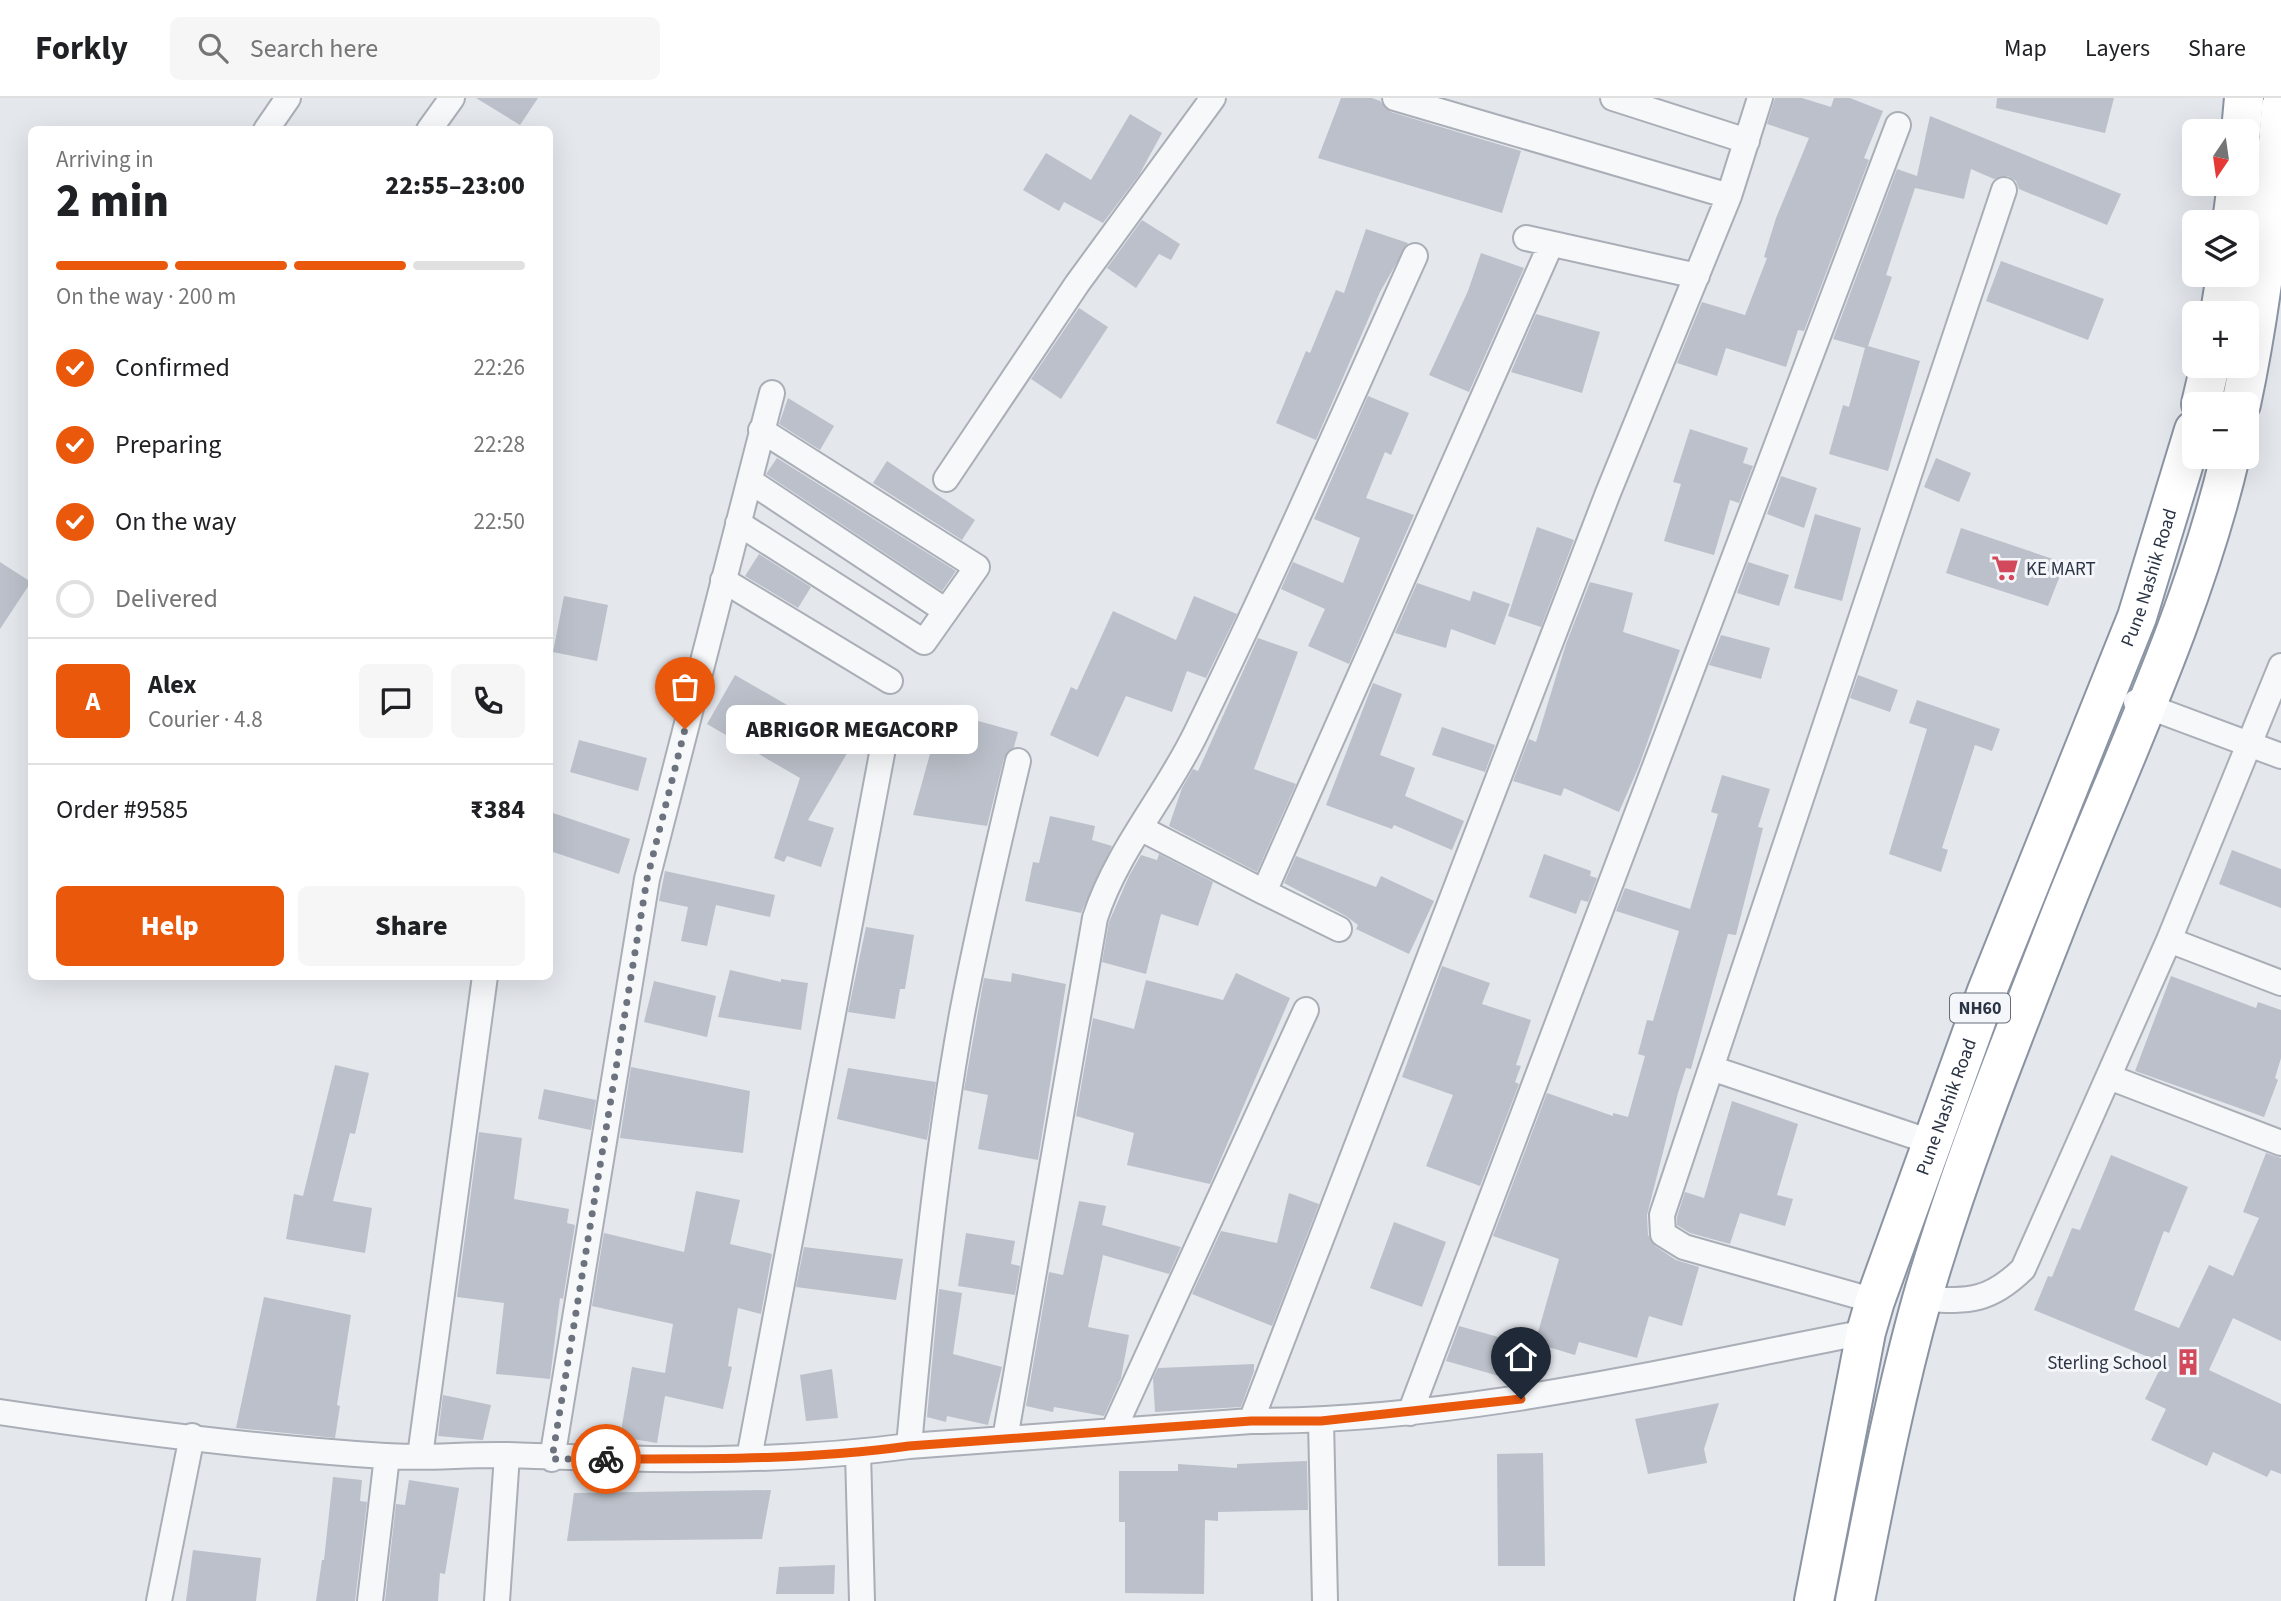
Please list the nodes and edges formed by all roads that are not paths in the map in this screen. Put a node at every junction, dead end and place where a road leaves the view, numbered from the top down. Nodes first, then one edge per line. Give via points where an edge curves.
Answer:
1 (288, 98) edge
2 (1213, 98) edge
3 (1395, 98) edge
4 (1613, 98) edge
5 (1760, 98) edge
6 (2244, 98) edge
7 (2281, 107) edge
8 (2242, 119) edge
9 (1898, 125) dead end
10 (269, 126) edge
11 (1747, 141) junction
12 (2004, 190) dead end
13 (1729, 196) junction
14 (1526, 238) dead end
15 (1551, 244) junction
16 (1415, 256) dead end
17 (2273, 272) edge
18 (1697, 276) junction
19 (2244, 392) edge
20 (772, 393) dead end
21 (761, 430) junction
22 (2182, 469) edge
23 (2227, 469) edge
24 (946, 479) dead end
25 (750, 481) junction
26 (738, 523) junction
27 (723, 580) junction
28 (946, 611) junction
29 (2281, 666) edge
30 (890, 681) dead end
31 (2109, 691) junction
32 (2147, 707) junction
33 (884, 743) dead end
34 (2248, 743) junction
35 (2281, 756) edge
36 (1018, 761) dead end
37 (1140, 828) junction
38 (1264, 892) junction
39 (1339, 929) dead end
40 (2169, 940) junction
41 (484, 980) edge
42 (2281, 983) edge
43 (1306, 1010) dead end
44 (1711, 1068) junction
45 (2109, 1077) junction
46 (1931, 1142) junction
47 (2281, 1143) edge
48 (1922, 1299) junction
49 (1871, 1317) junction
50 (0, 1412) edge
51 (1410, 1413) junction
52 (1251, 1421) junction
53 (1321, 1421) junction
54 (1113, 1432) junction
55 (192, 1436) junction
56 (1005, 1439) junction
57 (909, 1446) junction
58 (858, 1453) junction
59 (507, 1455) junction
60 (420, 1456) junction
61 (387, 1457) junction
62 (749, 1458) junction
63 (552, 1459) junction
64 (159, 1601) edge
65 (370, 1601) edge
66 (497, 1601) edge
67 (862, 1601) edge
68 (1325, 1601) edge
69 (1814, 1601) edge
70 (1855, 1601) edge

1 - 10 street
2 - 24 street via 1039,339
3 - 13 street
4 - 11 street
5 - 11 street
6 - 8 highway
7 - 17 highway
9 - 51 street
11 - 13 street
12 - 44 street
13 - 18 street
14 - 15 street
15 - 18 street
15 - 38 street
16 - 37 street via 1247,629 1188,750
17 - 19 highway
18 - 52 street via 1597,519
20 - 21 street
21 - 25 street
21 - 28 street via 977,567
22 - 31 highway, Pune Nashik Road / NH60
23 - 32 highway, Pune Nashik Road / NH60
25 - 26 street
25 - 28 street
26 - 27 street
26 - 28 street via 924,642
27 - 30 street
27 - 63 street via 647,879
29 - 34 street
31 - 32 street
31 - 46 highway, Pune Nashik Road / NH60 via 1987,990
32 - 34 street
32 - 48 highway, Pune Nashik Road / NH60 via 2044,957 1956,1190
33 - 62 street
34 - 35 street
34 - 40 street
36 - 57 street via 962,1015 920,1322
37 - 38 street
37 - 56 street via 1106,882 1095,918
38 - 39 street
40 - 42 street
40 - 45 street
41 - 60 street
43 - 54 street
44 - 46 street
44 - 49 street via 1662,1215 1663,1234 1684,1247
45 - 47 street
45 - 48 street via 2023,1269 2004,1287 1969,1301
46 - 49 highway, Pune Nashik Road / NH60
48 - 70 highway, Pune Nashik Road / NH60 via 1891,1419
49 - 51 street via 1521,1399
49 - 69 highway, Pune Nashik Road / NH60
50 - 55 street
51 - 53 street
52 - 53 street
52 - 54 street
53 - 68 street
54 - 56 street
55 - 61 street
55 - 64 street
56 - 57 street
57 - 58 street
58 - 62 street
58 - 67 street
59 - 60 street
59 - 63 street
59 - 66 street
60 - 61 street
61 - 65 street
62 - 63 street

